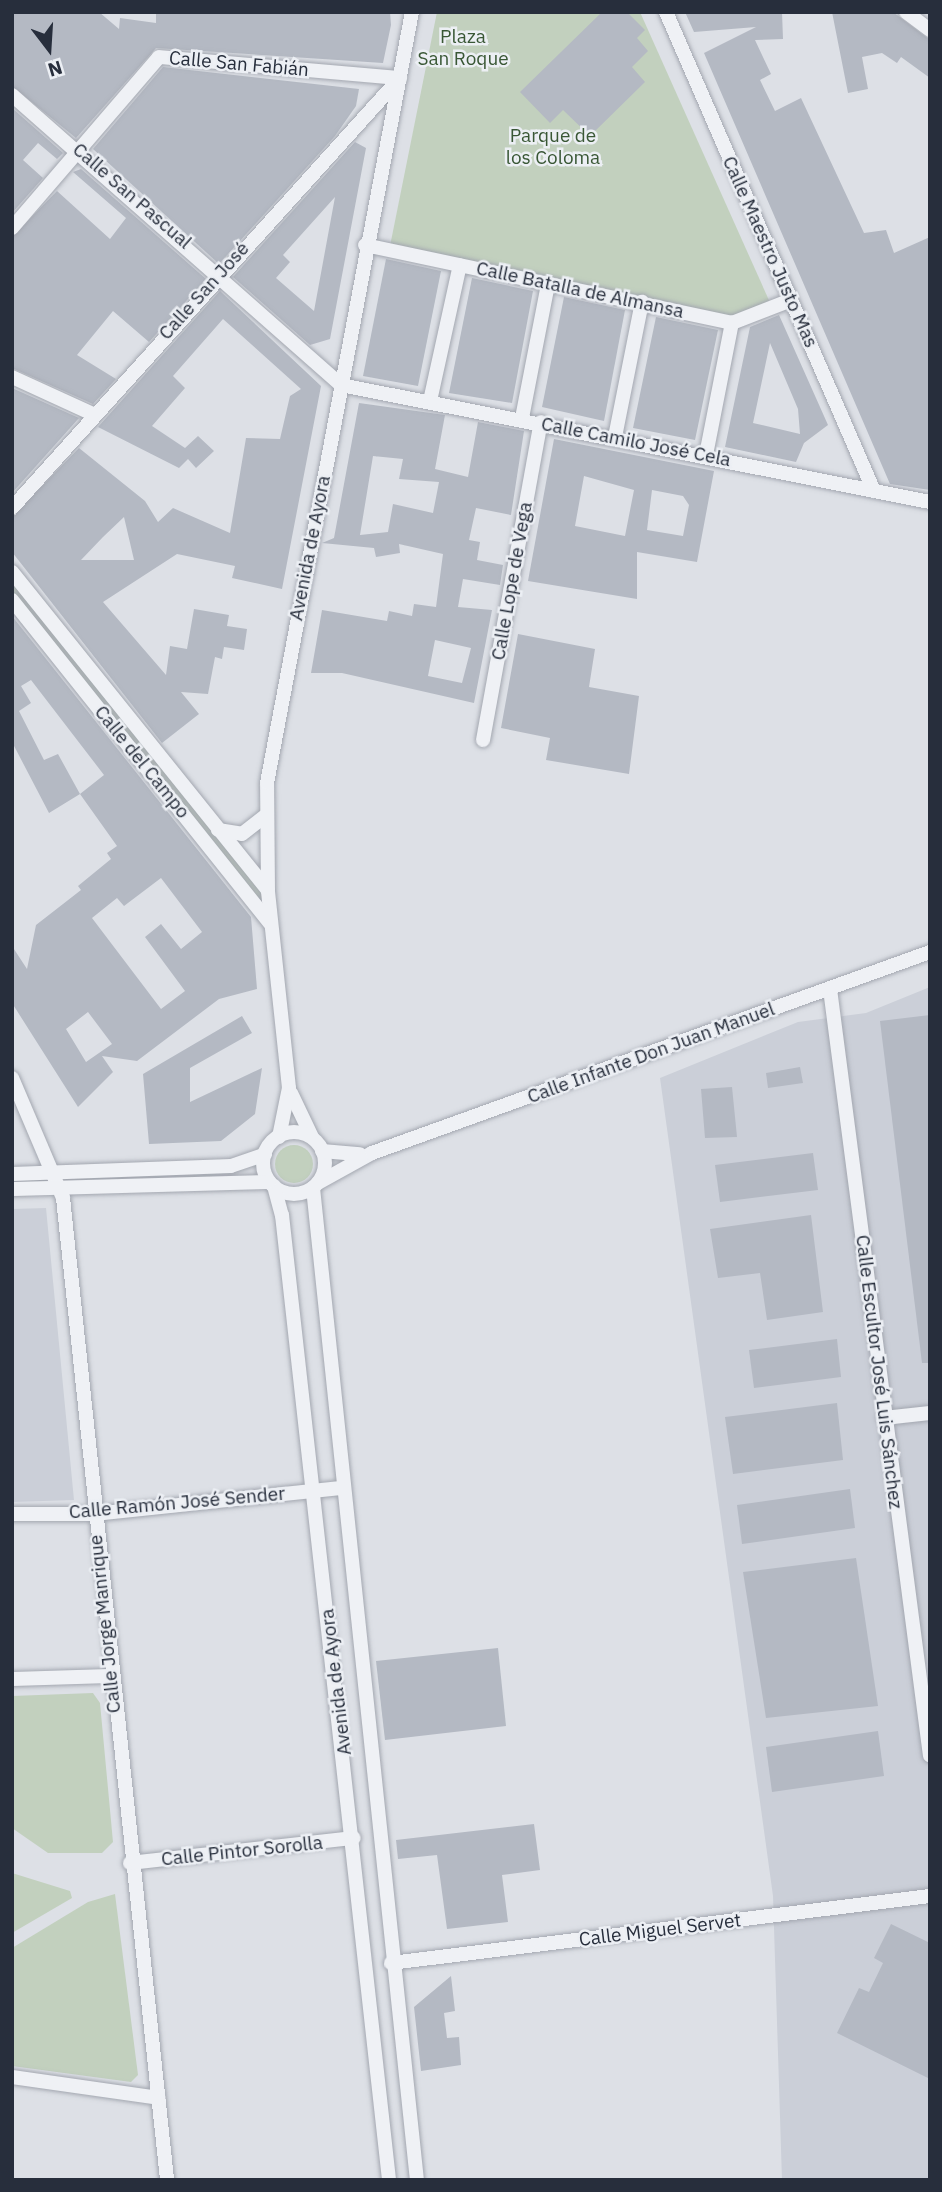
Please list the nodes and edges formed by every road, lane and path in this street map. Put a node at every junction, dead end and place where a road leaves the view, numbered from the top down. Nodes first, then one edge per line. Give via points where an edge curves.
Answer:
1 (412, 12) edge
2 (666, 12) edge
3 (906, 12) edge
4 (930, 30) edge
5 (400, 78) junction
6 (12, 95) edge
7 (79, 149) junction
8 (12, 228) edge
9 (365, 245) junction
10 (460, 265) junction
11 (220, 272) junction
12 (548, 284) junction
13 (791, 300) junction
14 (642, 302) junction
15 (732, 323) junction
16 (12, 377) edge
17 (341, 385) junction
18 (430, 401) junction
19 (95, 415) junction
20 (522, 418) junction
21 (541, 422) junction
22 (615, 437) junction
23 (706, 456) junction
24 (874, 491) junction
25 (930, 502) edge
26 (12, 508) edge
27 (12, 572) edge
28 (12, 600) edge
29 (483, 740) dead end
30 (264, 817) junction
31 (218, 830) junction
32 (268, 890) junction
33 (271, 924) junction
34 (930, 952) edge
35 (830, 989) junction
36 (12, 1078) edge
37 (289, 1088) junction
38 (279, 1136) junction
39 (318, 1145) junction
40 (372, 1153) junction
41 (265, 1154) junction
42 (54, 1173) junction
43 (12, 1174) edge
44 (271, 1184) junction
45 (315, 1185) junction
46 (61, 1187) junction
47 (12, 1189) edge
48 (930, 1413) edge
49 (884, 1418) junction
50 (341, 1488) junction
51 (313, 1490) junction
52 (12, 1514) edge
53 (94, 1514) junction
54 (110, 1676) junction
55 (12, 1679) edge
56 (930, 1756) edge
57 (375, 1808) junction
58 (351, 1811) junction
59 (354, 1838) junction
60 (380, 1857) junction
61 (356, 1859) junction
62 (130, 1863) junction
63 (930, 1896) edge
64 (391, 1963) junction
65 (12, 2077) edge
66 (159, 2098) junction
67 (167, 2180) edge
68 (389, 2180) edge
69 (417, 2180) edge

1 - 5 street, Avenida de Ayora
2 - 13 street, Calle Maestro Justo Mas
3 - 4 street
5 - 7 street, Calle San Fabián via 159,57
5 - 9 street, Avenida de Ayora
5 - 11 street, Calle San José
6 - 7 street, Calle San Pascual
7 - 8 street
7 - 11 street, Calle San Pascual
9 - 10 street, Calle Batalla de Almansa
9 - 17 street, Avenida de Ayora
10 - 12 street, Calle Batalla de Almansa
10 - 18 street
11 - 17 street, Calle San Pascual
11 - 19 street, Calle San José
12 - 14 street, Calle Batalla de Almansa
12 - 20 street
13 - 15 street
13 - 24 street, Calle Maestro Justo Mas
14 - 15 street, Calle Batalla de Almansa
14 - 22 street
15 - 23 street
16 - 19 street
17 - 18 street, Calle Camilo José Cela
17 - 30 street, Avenida de Ayora
18 - 20 street, Calle Camilo José Cela
19 - 26 street, Calle San José
20 - 21 street, Calle Camilo José Cela
21 - 22 street, Calle Camilo José Cela
21 - 29 street, Calle Lope de Vega
22 - 23 street, Calle Camilo José Cela
23 - 24 street, Calle Camilo José Cela
24 - 25 street, Calle Camilo José Cela
27 - 31 street, Calle del Campo
28 - 33 street, Calle del Campo
30 - 31 street via 242,834
30 - 32 street, Avenida de Ayora
31 - 32 street, Calle del Campo
32 - 33 street, Avenida de Ayora
33 - 37 street, Avenida de Ayora
34 - 35 street, Calle Infante Don Juan Manuel
35 - 40 street, Calle Infante Don Juan Manuel
35 - 49 street, Calle Escultor José Luis Sánchez
36 - 42 street, Calle Jorge Manrique
37 - 38 street, Avenida de Ayora
37 - 39 street, Avenida de Ayora
38 - 39 street via 298,1133
38 - 41 street
39 - 40 street, Calle Infante Don Juan Manuel
39 - 45 street
40 - 45 street, Calle Infante Don Juan Manuel
41 - 42 street via 231,1166
41 - 44 street
42 - 43 street
42 - 46 street, Calle Jorge Manrique
44 - 45 street via 294,1194
44 - 46 street
44 - 51 street, Avenida de Ayora via 282,1215
45 - 50 street, Avenida de Ayora
46 - 47 street
46 - 53 street, Calle Jorge Manrique
48 - 49 street
49 - 56 street, Calle Escultor José Luis Sánchez
50 - 51 street, Calle Ramón José Sender
50 - 57 street, Avenida de Ayora
51 - 53 street, Calle Ramón José Sender
51 - 58 street, Avenida de Ayora
52 - 53 street, Calle Ramón José Sender
53 - 54 street, Calle Jorge Manrique
54 - 55 street
54 - 62 street, Calle Jorge Manrique
57 - 58 street
57 - 60 street, Avenida de Ayora
58 - 59 street, Avenida de Ayora
59 - 61 street, Avenida de Ayora
59 - 62 street, Calle Pintor Sorolla
60 - 61 street
60 - 64 street, Avenida de Ayora
61 - 68 street, Avenida de Ayora
62 - 66 street, Calle Jorge Manrique
63 - 64 street, Calle Miguel Servet
64 - 69 street, Avenida de Ayora
65 - 66 street
66 - 67 street, Calle Jorge Manrique

